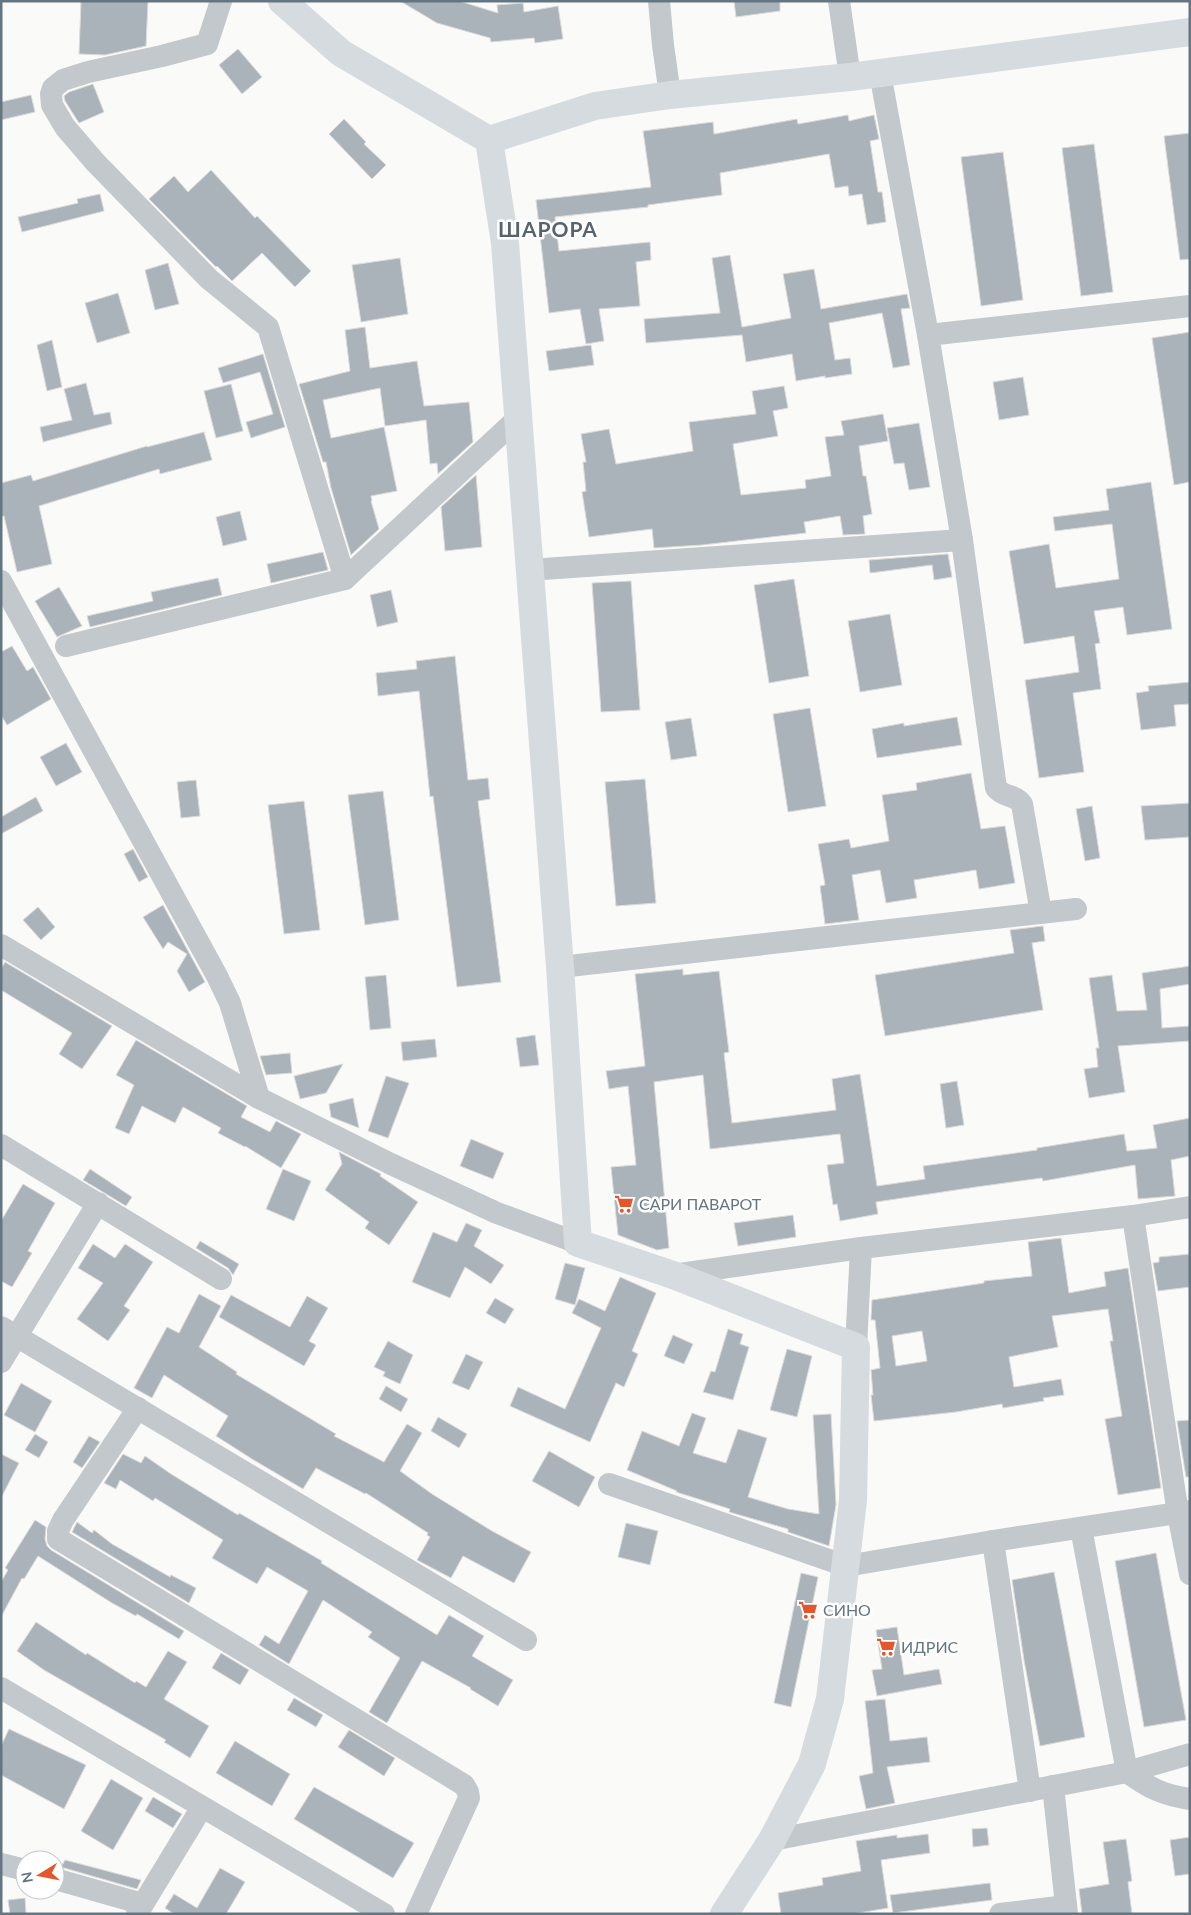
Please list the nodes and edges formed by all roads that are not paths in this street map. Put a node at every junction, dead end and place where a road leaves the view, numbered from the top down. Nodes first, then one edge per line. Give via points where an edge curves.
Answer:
1 (221, 1) edge
2 (282, 1) edge
3 (659, 1) edge
4 (839, 1) edge
5 (1190, 32) edge
6 (880, 73) junction
7 (850, 77) junction
8 (670, 95) junction
9 (489, 140) junction
10 (1190, 306) edge
11 (928, 335) junction
12 (518, 418) junction
13 (962, 540) junction
14 (529, 570) junction
15 (345, 579) junction
16 (1, 581) edge
17 (66, 646) dead end
18 (1076, 909) dead end
19 (1040, 913) junction
20 (1, 945) edge
21 (560, 967) junction
22 (259, 1098) junction
23 (1, 1145) edge
24 (98, 1203) junction
25 (1190, 1207) edge
26 (1133, 1216) junction
27 (578, 1243) junction
28 (861, 1248) junction
29 (673, 1275) junction
30 (221, 1278) dead end
31 (9, 1331) edge
32 (856, 1348) junction
33 (1, 1362) edge
34 (138, 1408) junction
35 (609, 1484) dead end
36 (1184, 1512) edge
37 (1081, 1528) junction
38 (993, 1541) junction
39 (846, 1566) junction
40 (1190, 1574) edge
41 (526, 1640) dead end
42 (1, 1688) edge
43 (1190, 1754) edge
44 (1127, 1772) junction
45 (1054, 1786) junction
46 (1030, 1791) junction
47 (1190, 1800) edge
48 (202, 1808) junction
49 (772, 1840) junction
50 (1, 1864) edge
51 (15, 1868) edge
52 (65, 1883) edge
53 (140, 1909) edge
54 (1066, 1910) edge
55 (384, 1914) edge
56 (416, 1914) edge
57 (724, 1914) edge
58 (1000, 1914) edge

1 - 15 street via 207,44 63,80 53,88 52,105 65,127 108,176 208,279 268,327
2 - 9 street via 341,53
3 - 8 street
4 - 7 street
5 - 6 street
6 - 7 street
6 - 11 street
7 - 8 street
8 - 9 street via 595,106
9 - 12 street via 505,243
10 - 11 street
11 - 13 street
12 - 14 street
12 - 15 street
13 - 14 street
13 - 19 street via 996,788 1021,803
14 - 21 street
15 - 17 street
16 - 22 street via 218,976 230,1003
18 - 19 street
19 - 21 street
20 - 22 street
21 - 27 street
22 - 27 street via 497,1213
23 - 24 street
24 - 30 street
24 - 31 street
25 - 26 street
26 - 28 street
26 - 36 street
27 - 29 street
28 - 29 street
28 - 32 street
29 - 32 street
31 - 33 street
31 - 34 street
32 - 39 street via 853,1500
34 - 41 street
34 - 56 street via 63,1520 58,1539 464,1785 469,1798
35 - 39 street
36 - 37 street
36 - 40 street
37 - 38 street
37 - 44 street
38 - 39 street
38 - 46 street
39 - 49 street via 828,1708 812,1764
42 - 48 street
43 - 44 street
44 - 45 street
44 - 47 street via 1149,1788
45 - 46 street
45 - 54 street
46 - 49 street
48 - 53 street
48 - 55 street
49 - 57 street
50 - 51 street
52 - 53 street
54 - 58 street

